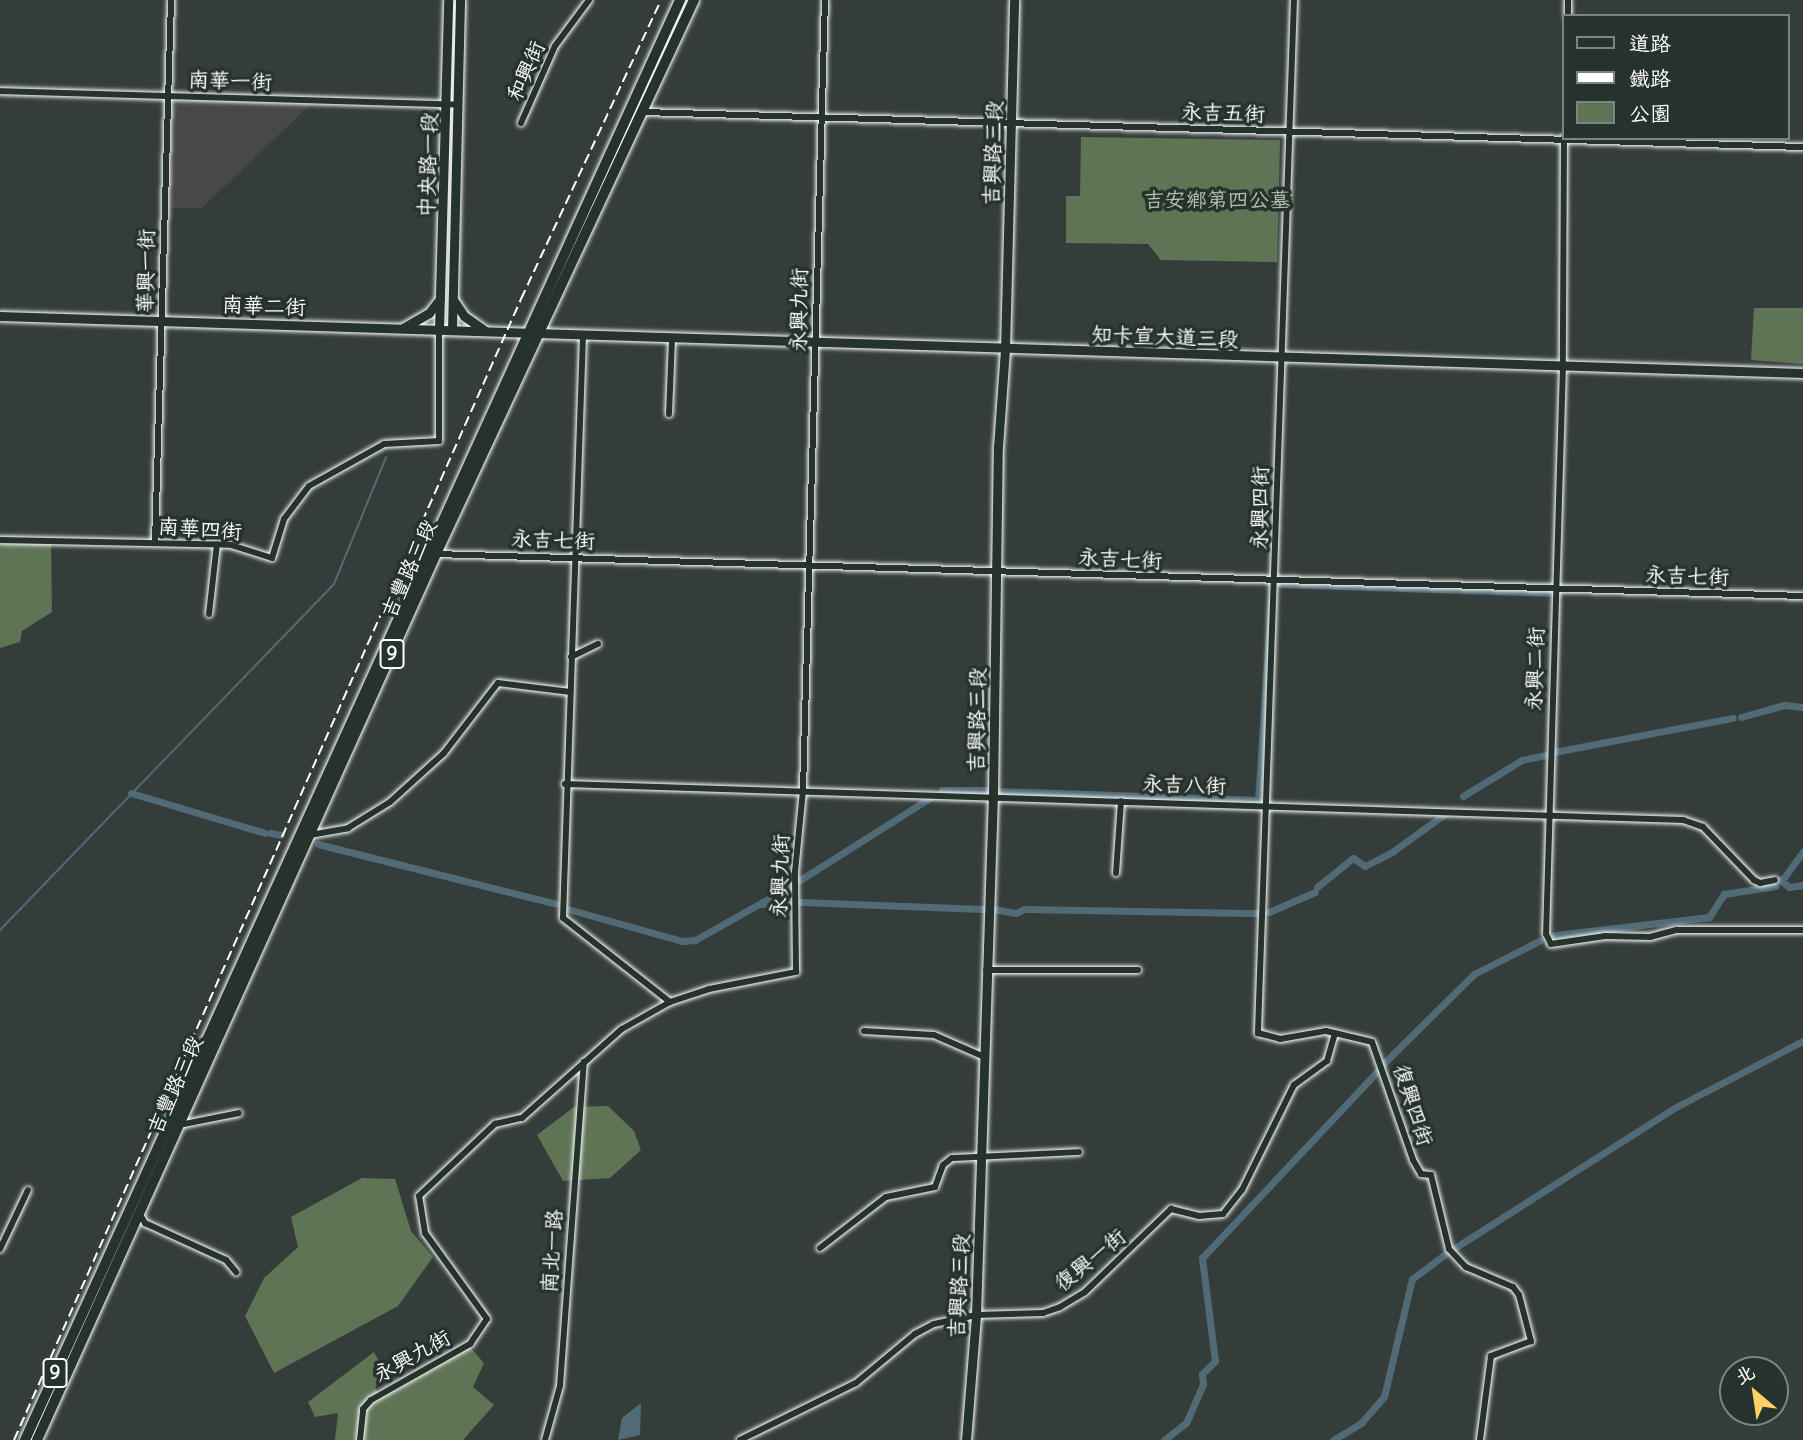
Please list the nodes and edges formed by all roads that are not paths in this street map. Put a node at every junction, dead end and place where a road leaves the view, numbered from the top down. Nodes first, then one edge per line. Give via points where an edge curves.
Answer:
1 (171, 0) edge
2 (448, 0) edge
3 (460, 0) edge
4 (589, 0) edge
5 (680, 0) edge
6 (694, 0) edge
7 (825, 0) edge
8 (1014, 0) edge
9 (1294, 0) edge
10 (0, 91) edge
11 (168, 96) junction
12 (447, 105) junction
13 (459, 105) junction
14 (643, 112) junction
15 (822, 118) junction
16 (521, 123) dead end
17 (1011, 124) junction
18 (1290, 132) junction
19 (1562, 140) edge
20 (1564, 140) edge
21 (1803, 147) edge
22 (442, 297) junction
23 (454, 300) junction
24 (0, 316) edge
25 (163, 321) junction
26 (403, 328) junction
27 (439, 330) junction
28 (452, 330) junction
29 (485, 331) junction
30 (532, 335) junction
31 (583, 336) junction
32 (672, 340) junction
33 (816, 343) junction
34 (1005, 349) junction
35 (1282, 359) junction
36 (1563, 366) junction
37 (1803, 373) edge
38 (669, 414) dead end
39 (0, 540) edge
40 (155, 543) junction
41 (217, 544) junction
42 (436, 554) junction
43 (576, 559) junction
44 (811, 564) junction
45 (997, 570) junction
46 (1276, 582) junction
47 (1554, 589) junction
48 (1803, 596) edge
49 (209, 614) dead end
50 (597, 644) dead end
51 (571, 657) junction
52 (570, 692) junction
53 (565, 784) junction
54 (803, 791) junction
55 (993, 796) junction
56 (1121, 801) junction
57 (1269, 806) junction
58 (307, 813) junction
59 (1548, 813) junction
60 (318, 816) junction
61 (310, 835) junction
62 (1116, 873) dead end
63 (1775, 880) dead end
64 (1803, 930) edge
65 (986, 970) junction
66 (1138, 970) dead end
67 (670, 1002) junction
68 (1260, 1017) joint
69 (864, 1031) dead end
70 (1335, 1033) junction
71 (984, 1057) junction
72 (584, 1062) junction
73 (239, 1113) dead end
74 (177, 1126) junction
75 (1079, 1152) dead end
76 (981, 1154) junction
77 (28, 1190) dead end
78 (134, 1209) junction
79 (820, 1248) dead end
80 (0, 1249) edge
81 (236, 1272) dead end
82 (90, 1307) junction
83 (976, 1315) junction
84 (24, 1440) edge
85 (37, 1440) edge
86 (360, 1440) edge
87 (545, 1440) edge
88 (740, 1440) edge
89 (966, 1440) edge
90 (1480, 1440) edge

1 - 11 street, 華興一街
2 - 12 street, 中央路一段
3 - 13 street, 中央路一段
4 - 16 street, 和興街 via 555,46
5 - 30 main road, 吉豐路三段 / 9
6 - 14 main road, 吉豐路三段 / 9
7 - 15 street, 永興九街
8 - 17 street, 吉興路三段
9 - 18 street, 永興四街
10 - 11 street, 南華一街
11 - 12 street, 南華一街
11 - 25 street, 華興一街
12 - 13 street, 南華一街
12 - 22 street, 中央路一段
13 - 23 street, 中央路一段
14 - 15 street, 永吉五街
14 - 30 main road, 吉豐路三段 / 9
15 - 17 street, 永吉五街
15 - 33 street, 永興九街
17 - 18 street, 永吉五街
17 - 34 street, 吉興路三段
18 - 19 street, 永吉五街
18 - 35 street, 永興四街
20 - 21 street, 永吉五街
20 - 36 street, 永興二街
22 - 26 street via 429,313
22 - 27 street, 中央路一段
23 - 28 street, 中央路一段
23 - 29 street via 464,316
24 - 25 street, 南華二街
25 - 26 street, 南華二街
25 - 40 street, 華興一街
26 - 27 street, 南華二街
27 - 28 street, 南華二街
27 - 41 street, 南華四街 via 439,441 384,444 309,486 284,519 272,558
28 - 29 street, 南華二街
29 - 30 street, 南華二街
30 - 31 street, 知卡宣大道三段
30 - 42 main road, 吉豐路三段 / 9
30 - 58 main road, 吉豐路三段 / 9
31 - 32 street, 知卡宣大道三段
31 - 43 street
32 - 33 street, 知卡宣大道三段
32 - 38 street
33 - 34 street, 知卡宣大道三段
33 - 44 street, 永興九街
34 - 35 street, 知卡宣大道三段
34 - 45 street, 吉興路三段
35 - 36 street, 知卡宣大道三段
35 - 46 street, 永興四街
36 - 37 street, 知卡宣大道三段
36 - 47 street, 永興二街
39 - 40 street, 南華四街
40 - 41 street, 南華四街
41 - 49 street
42 - 43 street, 永吉七街
42 - 60 main road, 吉豐路三段 / 9
43 - 44 street, 永吉七街
43 - 51 street
44 - 45 street, 永吉七街
44 - 54 street, 永興九街
45 - 46 street, 永吉七街
45 - 55 street, 吉興路三段
46 - 47 street, 永吉七街
46 - 57 street, 永興四街
47 - 48 street, 永吉七街
47 - 59 street, 永興二街
50 - 51 street
51 - 52 street
52 - 53 street
52 - 61 street via 498,683 444,753 390,802 348,828
53 - 54 street, 永吉八街
53 - 67 street via 563,918
54 - 55 street, 永吉八街
54 - 67 street, 永興九街 via 795,872 796,972 709,989
55 - 56 street, 永吉八街
55 - 65 street, 吉興路三段
56 - 57 street, 永吉八街
56 - 62 street
57 - 59 street, 永吉八街
57 - 68 street, 永興四街
58 - 60 main road
58 - 78 main road, 吉豐路三段 / 9
59 - 63 street, 永吉八街 via 1696,823 1754,880
59 - 64 street, 永興二街 via 1545,922 1551,944 1605,936 1650,937 1677,930
60 - 61 main road, 吉豐路三段 / 9
61 - 74 main road, 吉豐路三段 / 9
65 - 66 street
65 - 71 street, 吉興路三段
67 - 72 street, 永興九街 via 622,1029
68 - 70 street, 復興四街 via 1261,1035 1280,1039 1313,1030
69 - 71 street via 934,1035
70 - 83 street, 復興一街 via 1327,1061 1294,1085 1231,1208 1223,1214 1199,1216 1171,1209 1085,1292 1060,1307 1043,1313
70 - 90 street, 復興四街 via 1372,1042 1413,1160 1421,1174 1431,1175 1449,1250 1466,1267 1513,1287 1518,1295 1531,1340 1495,1350 1491,1356
71 - 76 street, 吉興路三段
72 - 86 street, 永興九街 via 522,1118 495,1124 419,1196 425,1233 487,1320 470,1344 371,1400 363,1409
72 - 87 street, 南北一路 via 560,1386
73 - 74 street
74 - 78 main road, 吉豐路三段 / 9
75 - 76 street
76 - 79 street via 946,1160 935,1187 886,1197
76 - 83 street, 吉興路三段
77 - 80 street
78 - 81 street via 145,1223 226,1260
78 - 82 main road, 吉豐路三段 / 9
82 - 84 main road, 9
82 - 85 main road, 9
83 - 88 street, 復興一街 via 925,1328 856,1383
83 - 89 street, 吉興路三段

